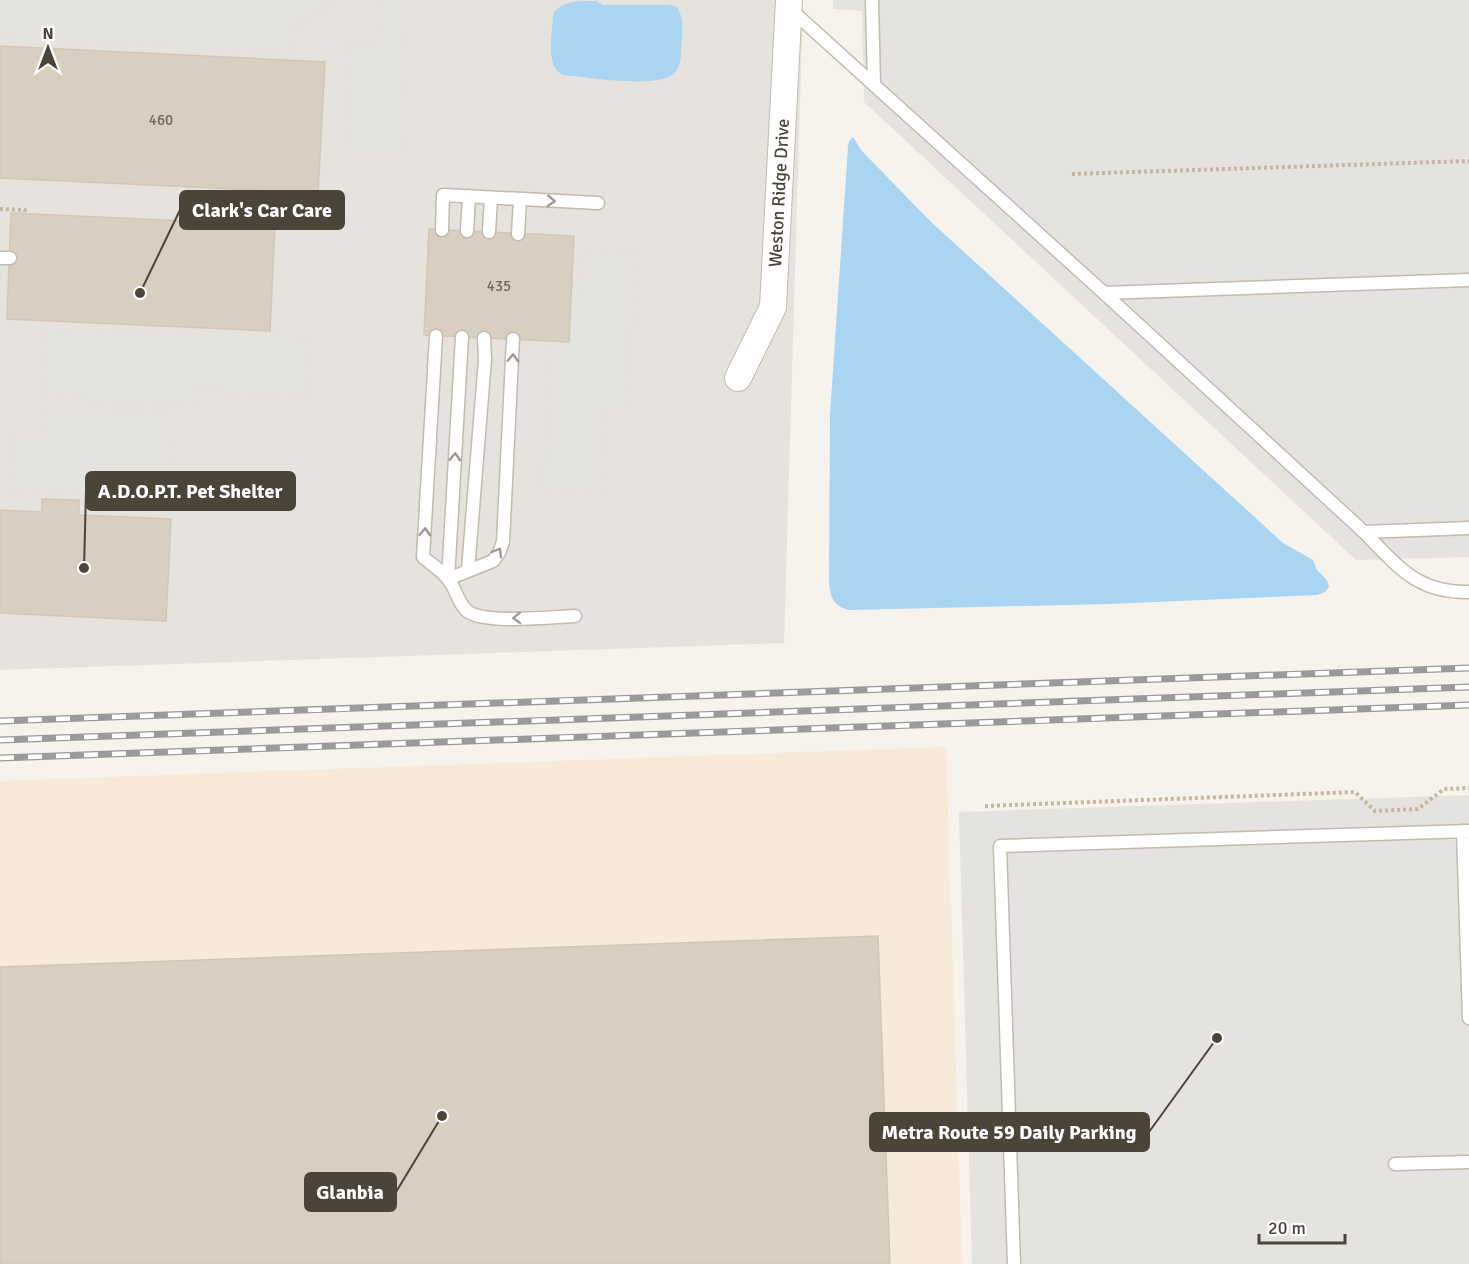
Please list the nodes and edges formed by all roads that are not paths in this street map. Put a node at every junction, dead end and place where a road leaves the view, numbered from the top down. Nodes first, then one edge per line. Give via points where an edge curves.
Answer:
1 (872, 0) edge
2 (788, 4) edge
3 (874, 85) junction
4 (469, 196) junction
5 (491, 198) junction
6 (520, 199) junction
7 (598, 203) dead end
8 (442, 230) dead end
9 (467, 231) dead end
10 (489, 232) dead end
11 (518, 234) dead end
12 (1469, 280) edge
13 (1104, 293) junction
14 (436, 336) dead end
15 (462, 337) dead end
16 (484, 338) dead end
17 (513, 339) dead end
18 (738, 378) dead end
19 (1469, 528) edge
20 (1364, 532) junction
21 (468, 570) junction
22 (448, 579) junction
23 (1469, 592) edge
24 (576, 616) dead end
25 (1466, 831) edge
26 (1469, 1018) edge
27 (1469, 1162) edge
28 (1395, 1164) dead end
29 (1014, 1264) edge

1 - 3 lane
2 - 3 lane
2 - 18 street, Weston Ridge Drive via 773,307
3 - 13 lane
4 - 5 lane
4 - 8 lane via 443,195
4 - 9 lane
5 - 6 lane
5 - 10 lane
6 -> 7 lane
6 - 11 lane
12 - 13 lane
13 - 20 lane
22 -> 14 lane via 423,557
22 -> 15 lane
16 - 21 lane
21 -> 17 lane via 493,561 503,542
19 - 20 lane
20 - 23 lane via 1416,580 1440,591
21 - 22 lane
24 -> 22 lane via 474,616 457,599
25 - 26 lane
25 - 29 lane via 1000,846
27 - 28 lane

